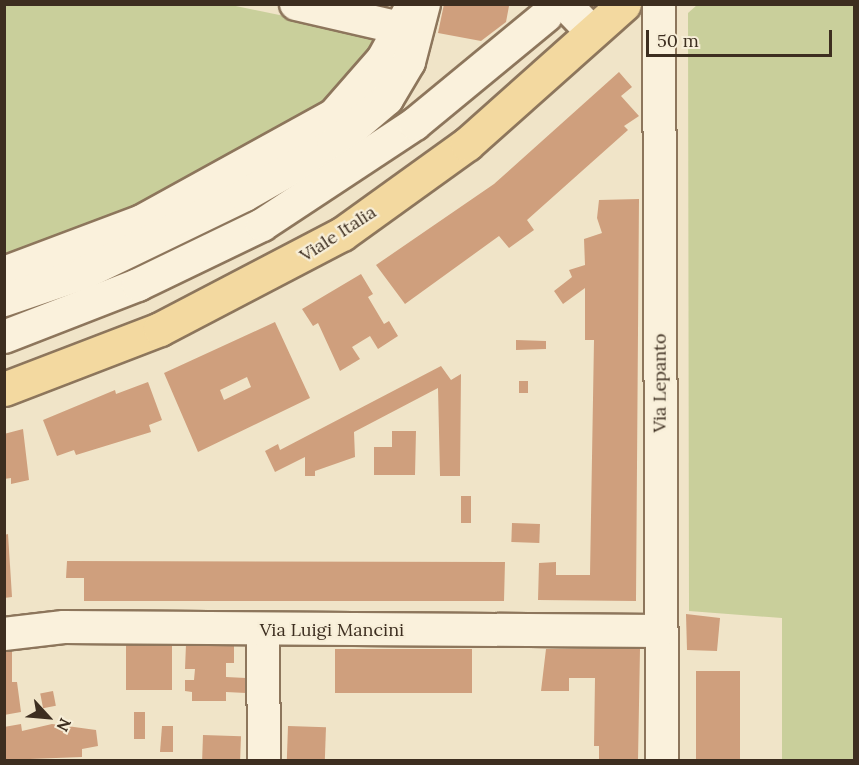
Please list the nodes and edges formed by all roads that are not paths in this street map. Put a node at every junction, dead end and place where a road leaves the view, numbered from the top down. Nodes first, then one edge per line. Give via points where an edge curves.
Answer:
1 (296, 4) edge
2 (424, 4) edge
3 (624, 4) edge
4 (659, 4) edge
5 (556, 10) edge
6 (407, 16) edge
7 (593, 33) junction
8 (4, 273) edge
9 (4, 300) edge
10 (4, 337) edge
11 (4, 389) edge
12 (263, 630) junction
13 (660, 631) junction
14 (4, 634) edge
15 (264, 760) edge
16 (662, 760) edge

1 - 6 street
2 - 9 street via 409,62 387,99 333,146 245,195 84,273
3 - 7 main road, Viale Italia
4 - 13 street, Via Lepanto
5 - 7 street
5 - 10 street via 415,124 262,225 138,285
6 - 8 street via 355,95 334,115 142,221
7 - 11 main road, Viale Italia via 439,166 295,262 160,329
12 - 13 street, Via Luigi Mancini
12 - 14 street, Via Luigi Mancini via 64,627
12 - 15 street
13 - 16 street, Via Lepanto

